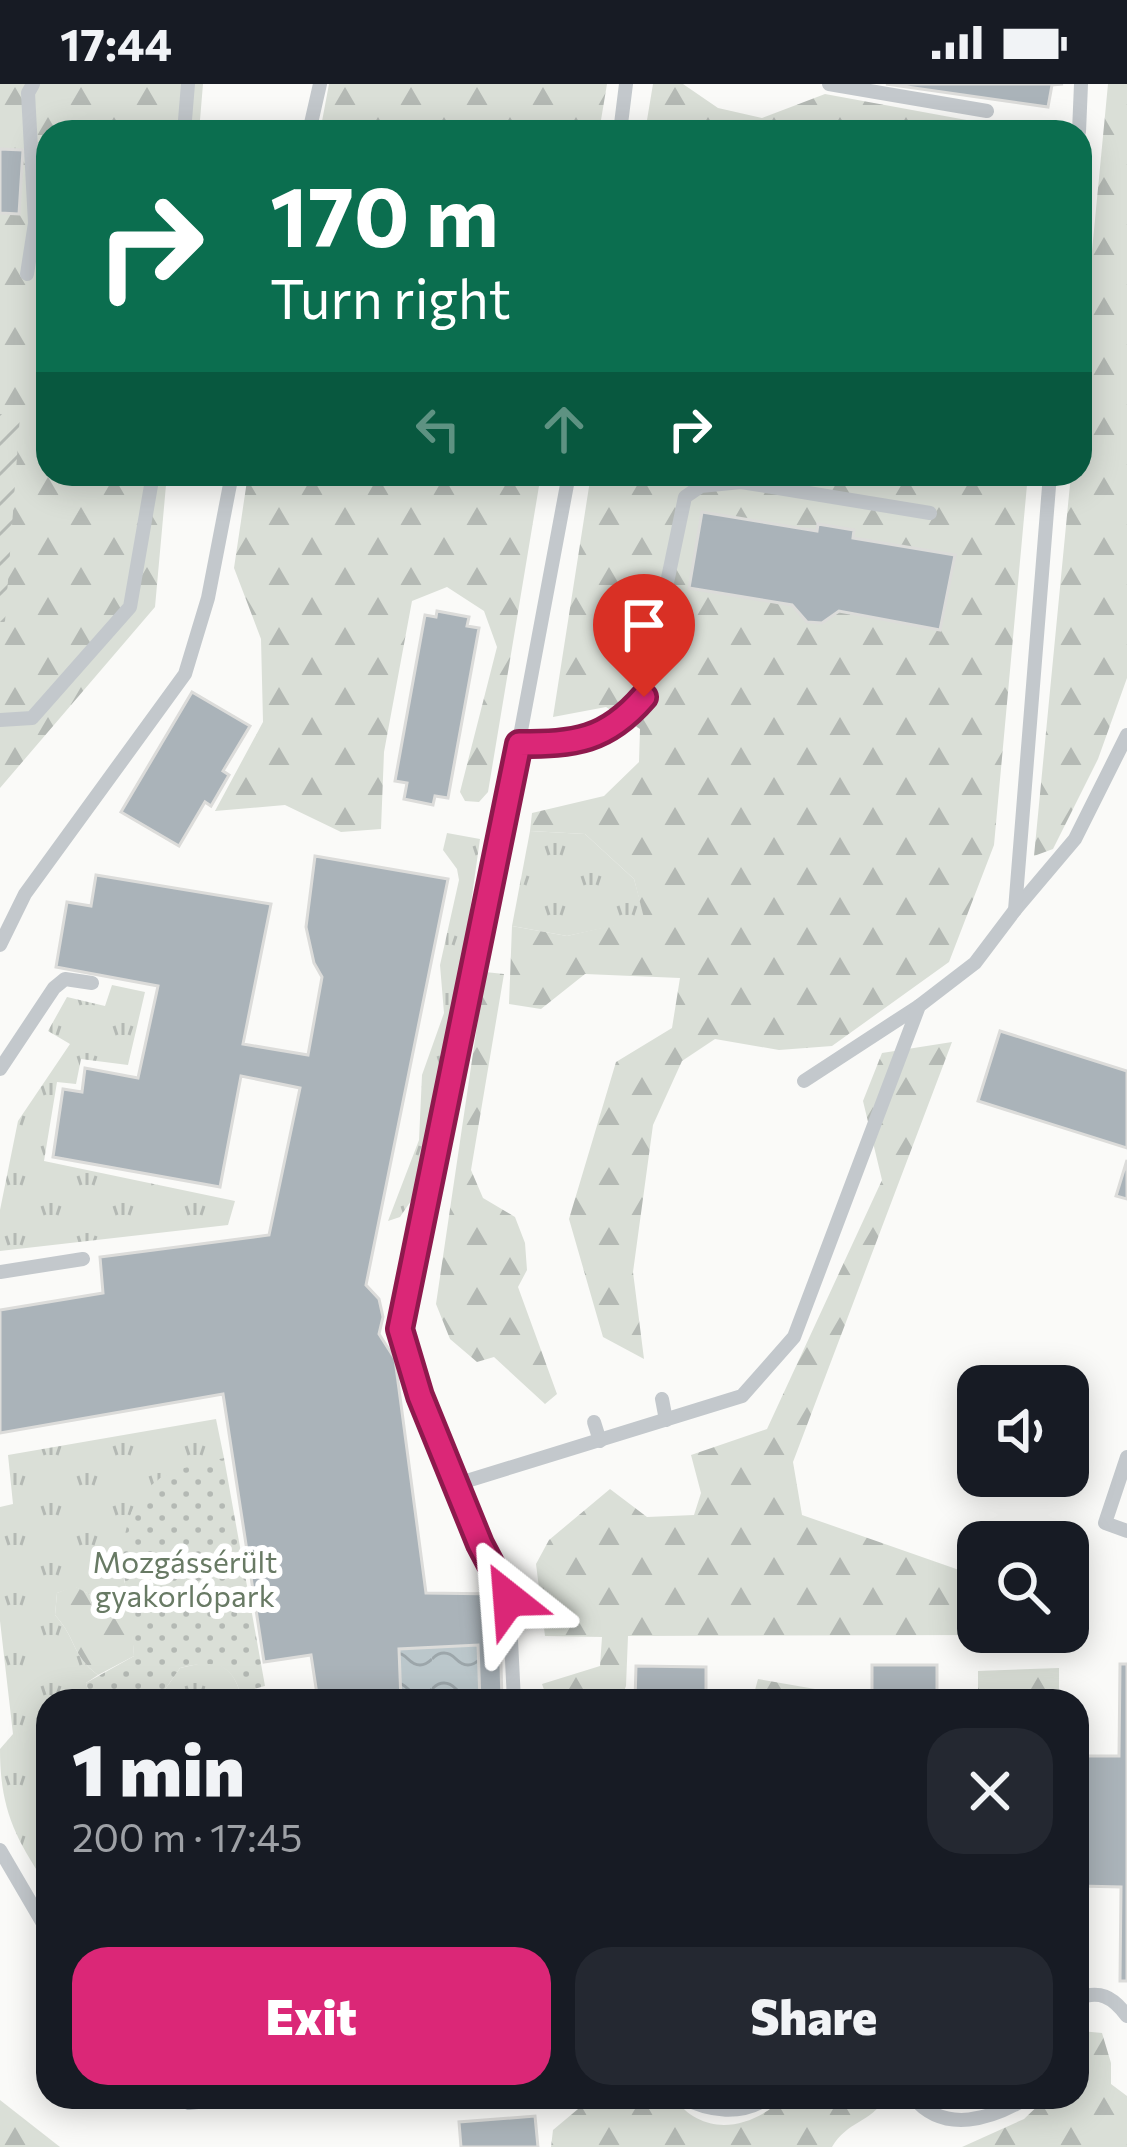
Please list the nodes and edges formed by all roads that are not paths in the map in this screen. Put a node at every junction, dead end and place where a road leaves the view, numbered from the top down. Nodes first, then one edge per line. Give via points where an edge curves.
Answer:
1 (33, 84) edge
2 (188, 84) edge
3 (320, 84) edge
4 (626, 84) edge
5 (829, 84) edge
6 (1081, 84) edge
7 (987, 111) dead end
8 (185, 120) edge
9 (312, 120) edge
10 (622, 120) edge
11 (1080, 120) edge
12 (27, 274) dead end
13 (151, 486) edge
14 (230, 486) edge
15 (567, 486) edge
16 (701, 486) edge
17 (765, 486) edge
18 (1049, 486) edge
19 (930, 513) dead end
20 (0, 720) edge
21 (1127, 735) edge
22 (519, 744) junction
23 (1015, 910) junction
24 (0, 945) edge
25 (92, 983) dead end
26 (919, 1006) junction
27 (0, 1069) edge
28 (804, 1081) dead end
29 (83, 1259) dead end
30 (0, 1272) edge
31 (662, 1399) dead end
32 (666, 1420) junction
33 (594, 1422) dead end
34 (600, 1441) junction
35 (1127, 1457) edge
36 (457, 1484) junction
37 (1127, 1531) edge
38 (513, 1689) edge
39 (0, 1850) edge
40 (36, 1912) edge
41 (1089, 1994) edge
42 (1127, 2015) edge
43 (930, 2109) edge
44 (1006, 2109) edge

1 - 12 lane via 35,224
2 - 8 lane
3 - 9 lane
4 - 10 lane
5 - 7 lane
6 - 11 lane
13 - 20 lane via 130,607 32,718
14 - 24 lane via 185,674 25,895
15 - 22 lane
16 - 22 lane via 685,497 644,697 620,725 569,744
17 - 19 lane
18 - 23 lane
21 - 23 lane via 1075,839
22 - 36 lane via 400,1329
23 - 26 lane via 975,963
25 - 27 lane via 65,979 54,988
26 - 28 lane
26 - 32 lane via 794,1337 742,1396
29 - 30 lane
31 - 32 lane
32 - 34 lane
33 - 34 lane
34 - 36 lane
35 - 37 lane via 1105,1523
36 - 38 lane via 509,1599
39 - 40 lane
41 - 42 lane via 1117,2002
43 - 44 lane via 964,2121

